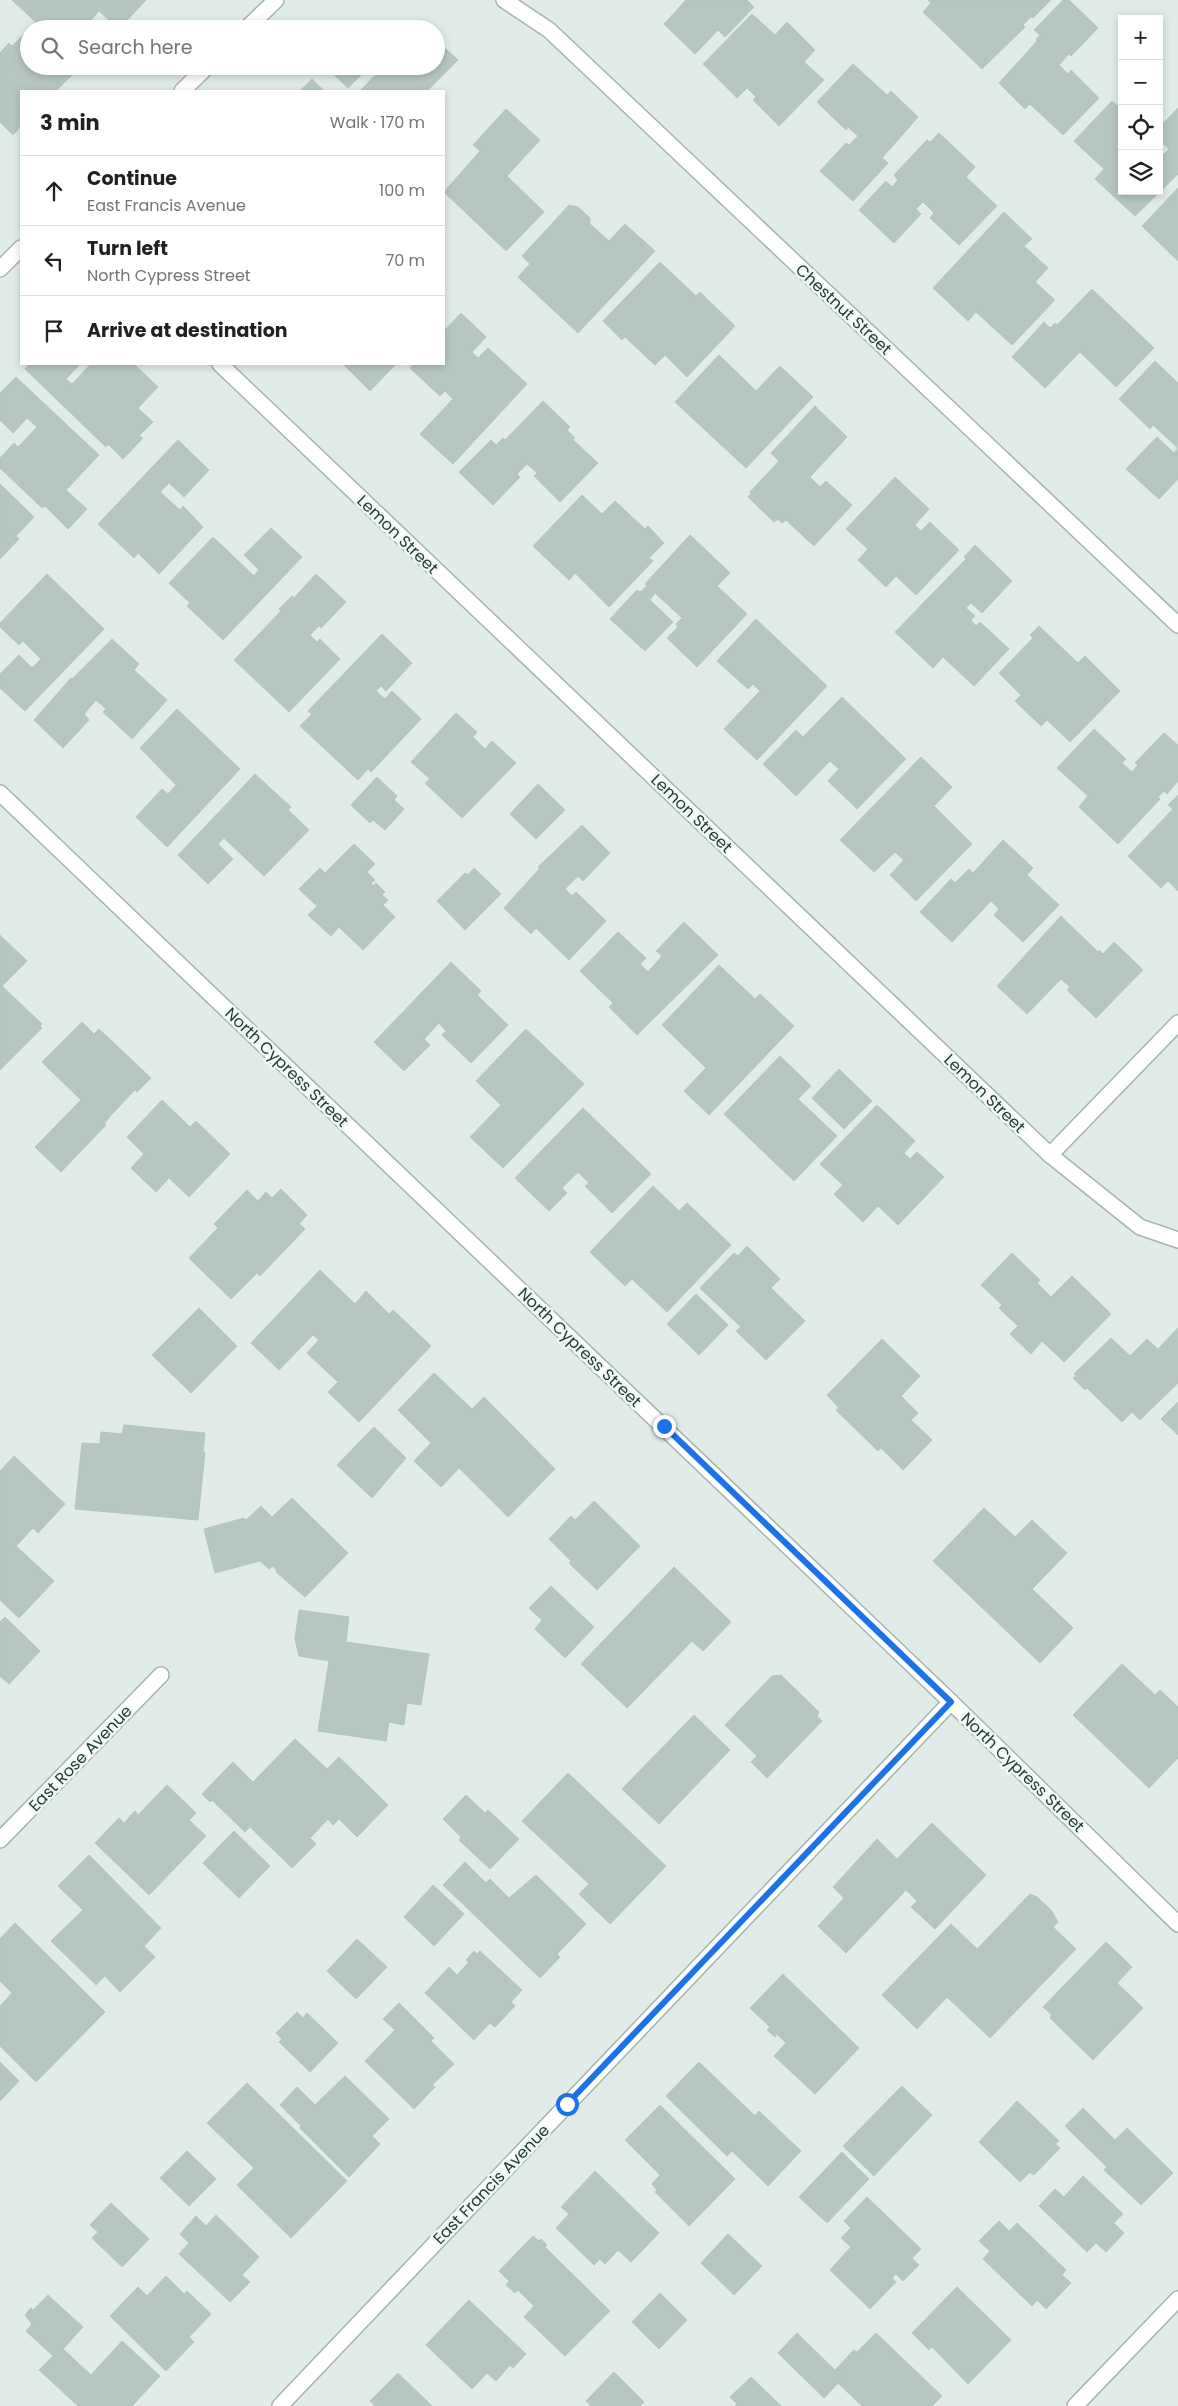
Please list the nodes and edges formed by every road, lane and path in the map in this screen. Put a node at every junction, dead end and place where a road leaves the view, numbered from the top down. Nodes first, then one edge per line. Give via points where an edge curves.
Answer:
1 (276, 0) edge
2 (504, 0) edge
3 (255, 20) edge
4 (199, 75) edge
5 (183, 90) edge
6 (20, 249) edge
7 (0, 269) edge
8 (221, 365) edge
9 (1178, 625) edge
10 (0, 793) edge
11 (1178, 1023) edge
12 (1050, 1155) junction
13 (1178, 1240) edge
14 (161, 1675) dead end
15 (951, 1702) junction
16 (0, 1840) edge
17 (1178, 1924) edge
18 (1178, 2299) edge
19 (280, 2406) edge
20 (1075, 2406) edge

1 - 3 street
2 - 9 street, Chestnut Street via 549,30
4 - 5 street
6 - 7 street
8 - 12 street, Lemon Street
10 - 15 street, North Cypress Street
11 - 12 street
12 - 13 street, Lemon Street via 1140,1228
14 - 16 street, East Rose Avenue
15 - 17 street, North Cypress Street
15 - 19 street, East Francis Avenue
18 - 20 street

